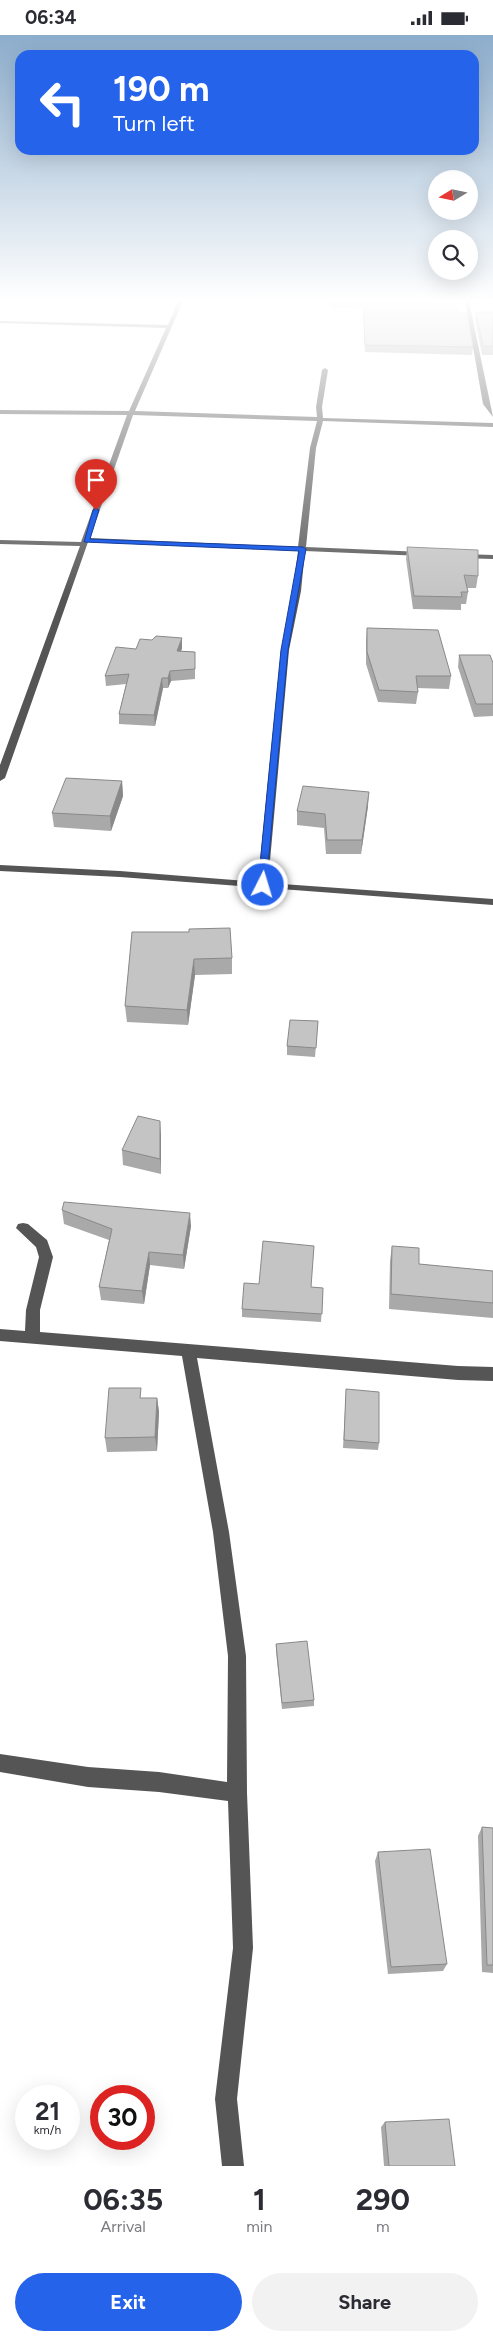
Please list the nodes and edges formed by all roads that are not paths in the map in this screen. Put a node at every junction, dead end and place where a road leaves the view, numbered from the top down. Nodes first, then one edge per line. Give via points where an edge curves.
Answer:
1 (137, 400) edge
2 (320, 400) edge
3 (485, 400) edge
4 (0, 412) edge
5 (131, 413) junction
6 (493, 415) edge
7 (320, 421) junction
8 (493, 424) edge
9 (0, 542) edge
10 (85, 542) junction
11 (303, 549) junction
12 (436, 555) edge
13 (455, 556) edge
14 (493, 557) edge
15 (0, 778) edge
16 (0, 868) edge
17 (263, 885) junction
18 (493, 902) edge
19 (23, 1228) dead end
20 (0, 1335) edge
21 (32, 1338) junction
22 (188, 1350) junction
23 (493, 1374) edge
24 (0, 1763) edge
25 (237, 1793) junction
26 (233, 2166) edge

1 - 5 street
2 - 7 street
3 - 6 street
4 - 5 street
5 - 7 street
5 - 10 street
7 - 8 street
7 - 11 street via 313,448
9 - 10 street
10 - 11 street
10 - 15 street
11 - 12 street
11 - 17 street via 285,650
13 - 14 street
16 - 17 street
17 - 18 street
19 - 21 street via 42,1244 46,1257 33,1310
20 - 21 street
21 - 22 street
22 - 23 street
22 - 25 street via 221,1532 237,1656
24 - 25 street via 88,1777 159,1782
25 - 26 street via 243,1948 226,2099

